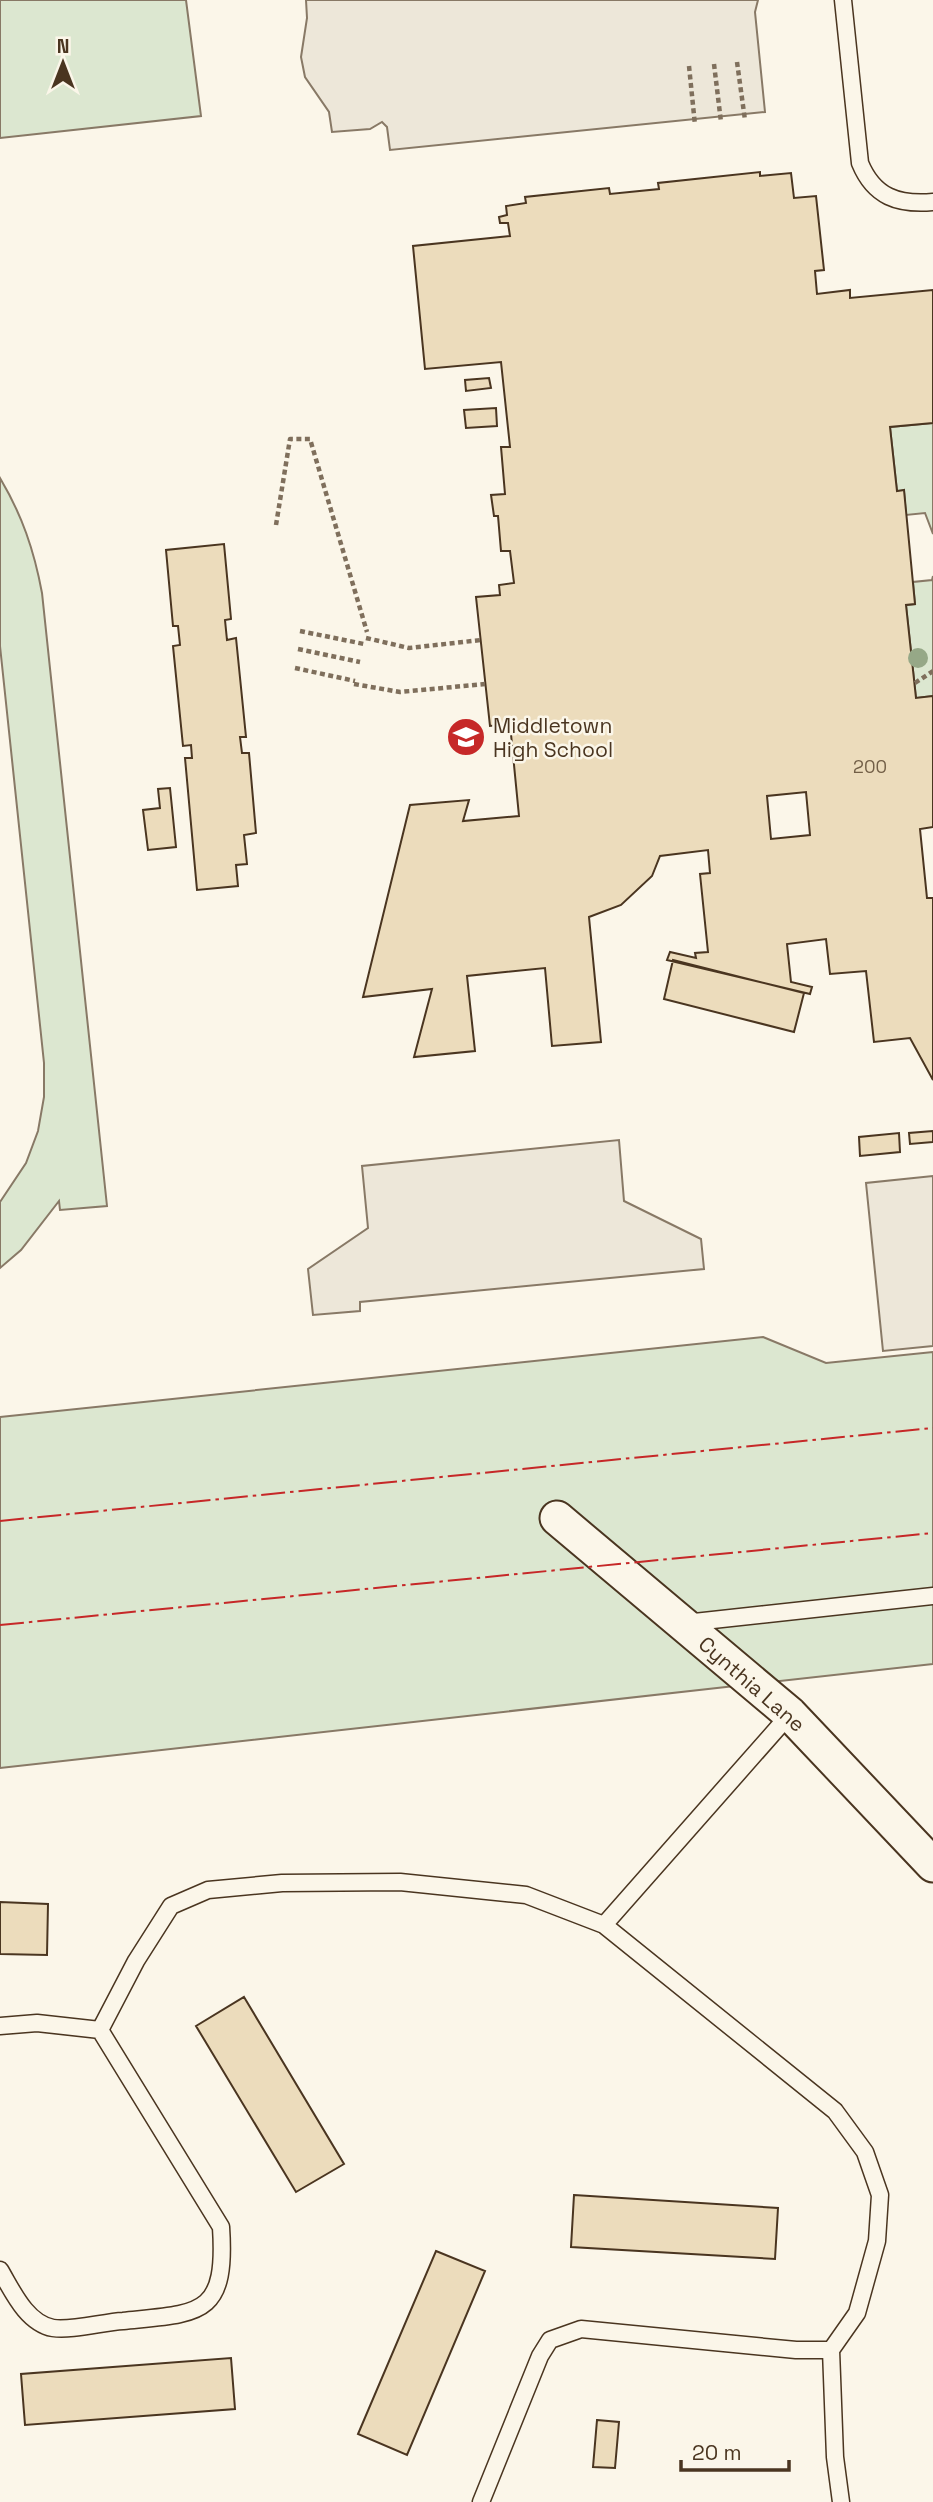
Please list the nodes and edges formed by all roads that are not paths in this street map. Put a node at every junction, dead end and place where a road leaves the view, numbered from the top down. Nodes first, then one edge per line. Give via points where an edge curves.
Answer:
1 (843, 0) edge
2 (933, 202) edge
3 (557, 1518) dead end
4 (933, 1596) edge
5 (682, 1623) junction
6 (790, 1714) junction
7 (933, 1865) edge
8 (604, 1925) junction
9 (0, 2026) edge
10 (100, 2030) junction
11 (0, 2270) edge
12 (831, 2350) junction
13 (481, 2502) edge
14 (841, 2502) edge

1 - 2 lane via 860,163 867,179 910,204
3 - 5 street, Cynthia Lane
4 - 5 lane
5 - 6 street, Cynthia Lane
6 - 7 street, Cynthia Lane
6 - 8 lane
8 - 10 lane via 526,1895 400,1882 282,1883 208,1890 172,1906 136,1961
8 - 12 lane via 835,2111 865,2152 880,2194 877,2241 857,2313
9 - 10 lane via 37,2023
10 - 11 lane via 221,2227 223,2263 212,2297 190,2314 52,2328 25,2311
12 - 13 lane via 580,2329 550,2340
12 - 14 lane

